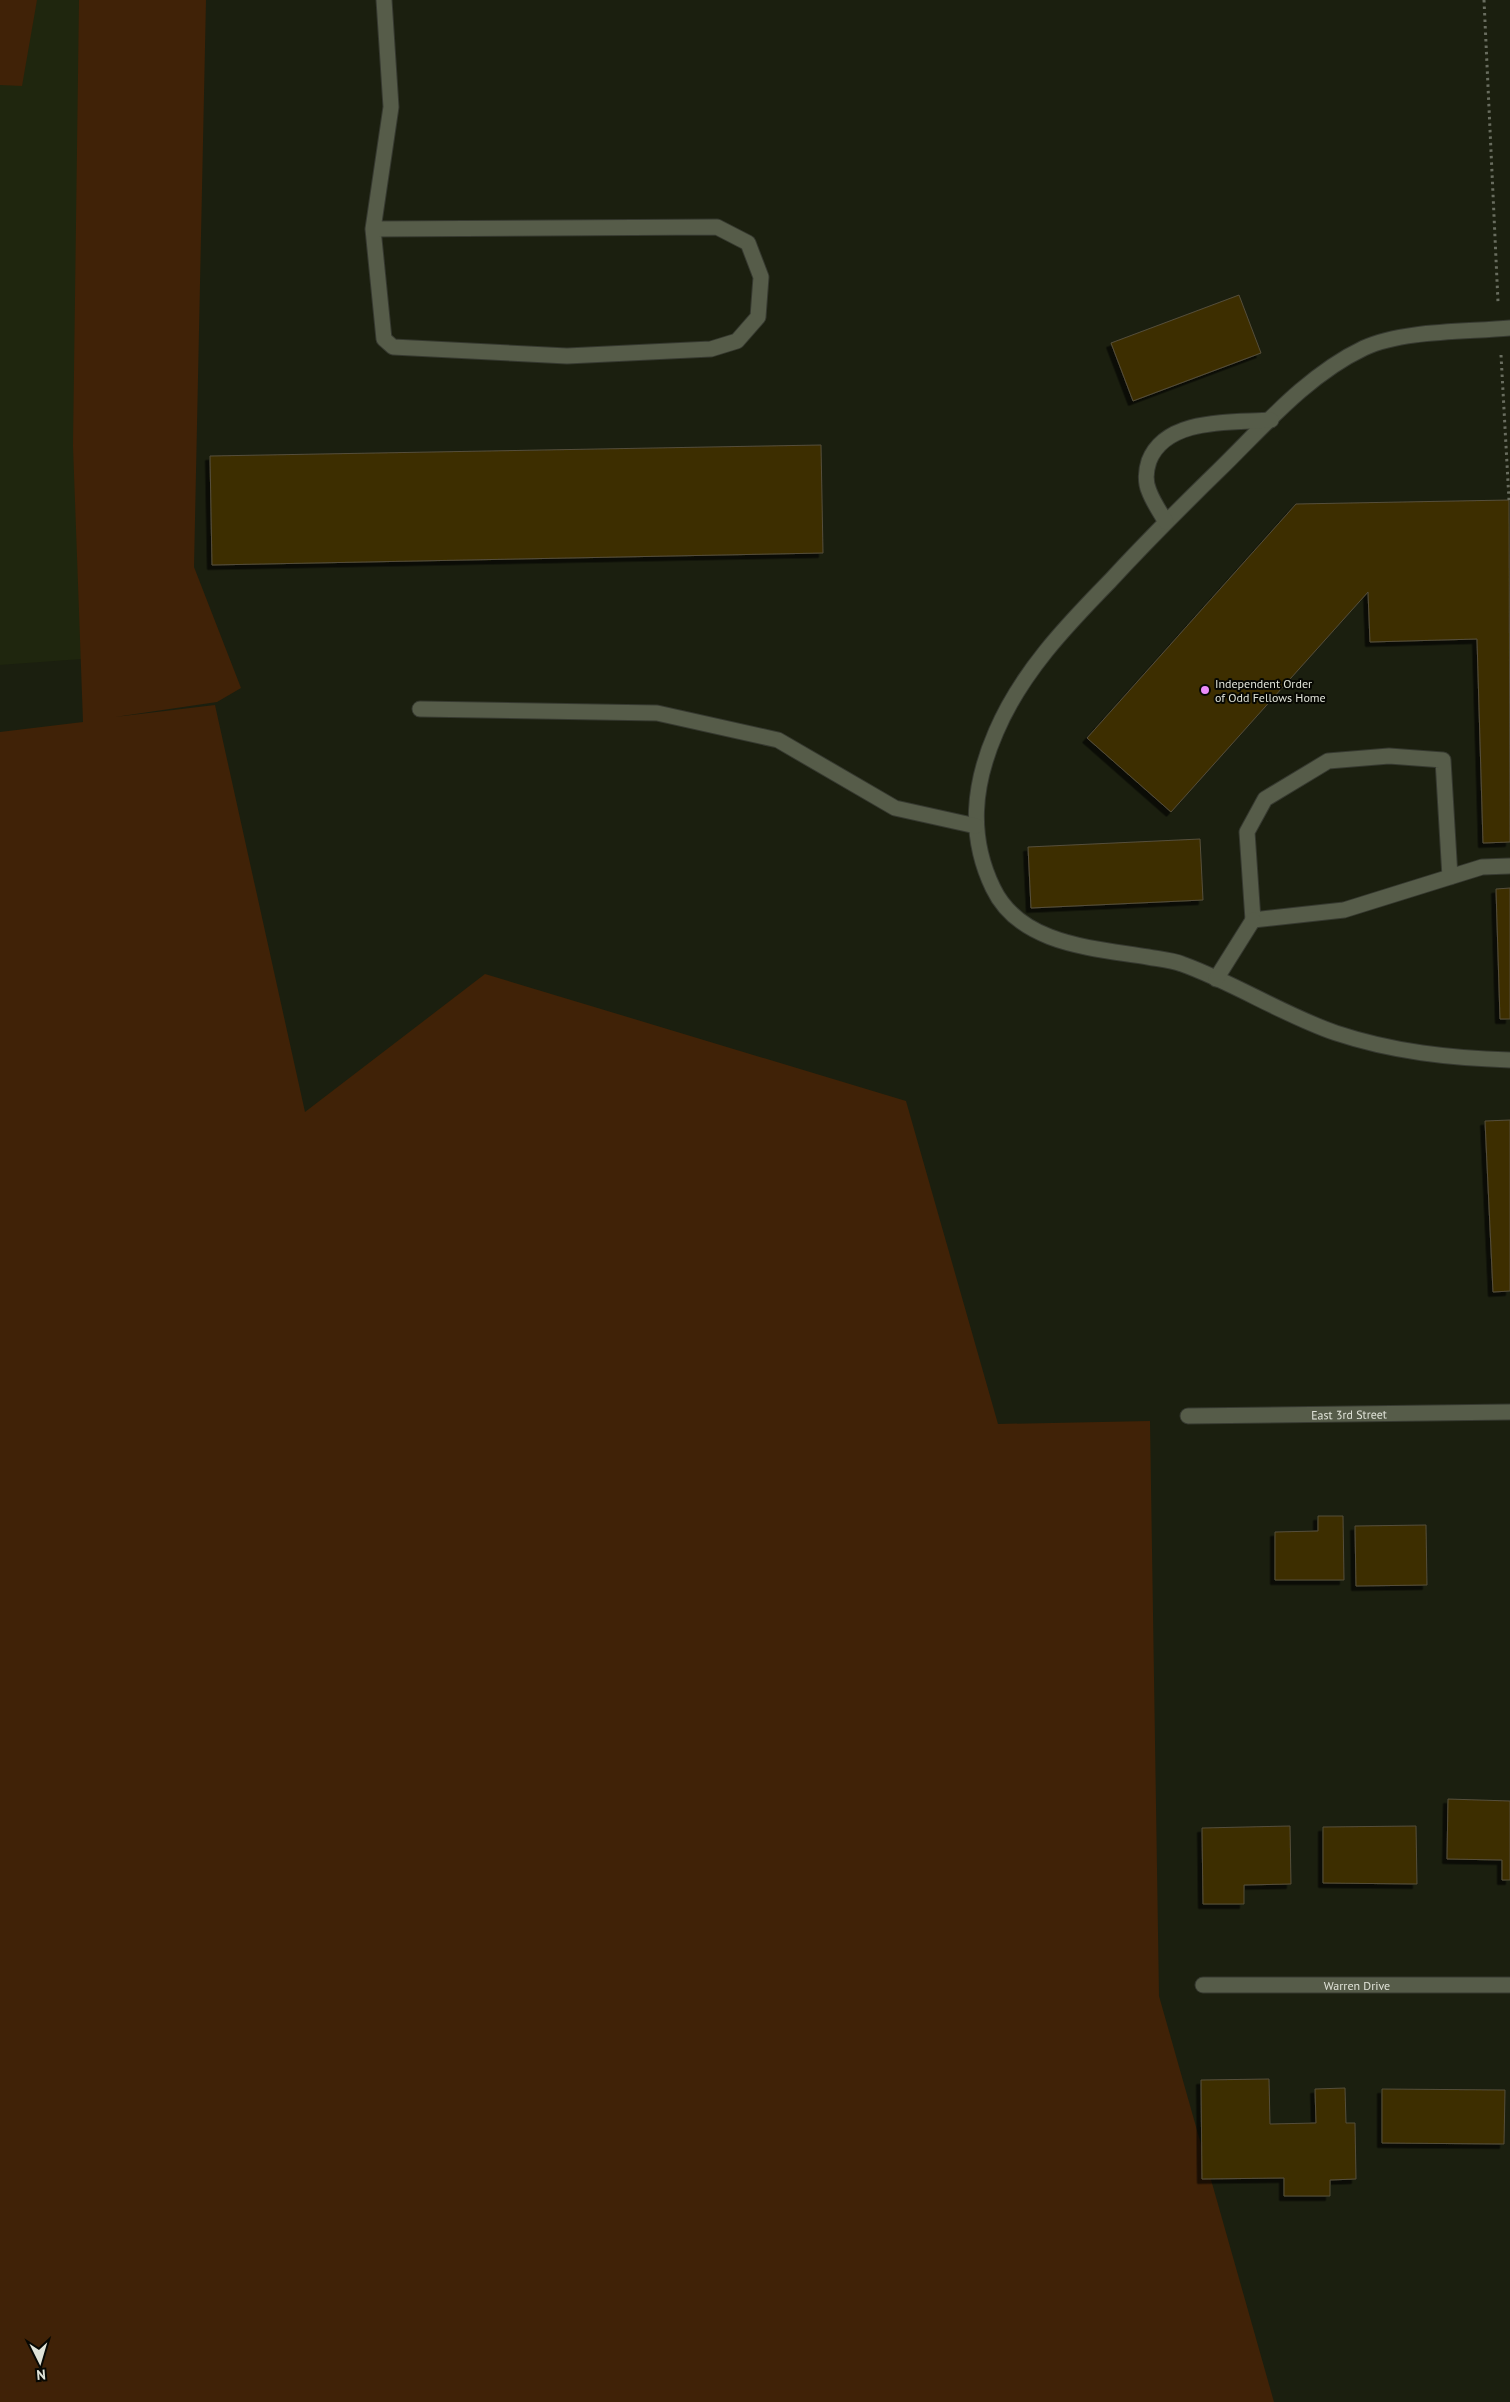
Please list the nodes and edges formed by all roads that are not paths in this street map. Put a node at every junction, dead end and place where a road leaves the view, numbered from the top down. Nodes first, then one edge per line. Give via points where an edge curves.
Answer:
1 (384, 0) edge
2 (373, 229) junction
3 (1505, 328) edge
4 (1270, 420) junction
5 (1166, 522) junction
6 (420, 709) dead end
7 (976, 826) junction
8 (1510, 866) edge
9 (1450, 876) junction
10 (1253, 920) junction
11 (1216, 979) junction
12 (1510, 1060) edge
13 (1510, 1412) edge
14 (1188, 1416) dead end
15 (1203, 1985) dead end
16 (1510, 1985) edge

1 - 2 street via 391,107
2 - 2 street via 717,227 748,243 761,277 758,317 737,341 711,349 567,356 393,348 384,339
3 - 4 street via 1402,337 1368,346 1339,361
4 - 5 street
4 - 5 street via 1197,426 1170,436 1153,451 1146,469 1148,490
5 - 7 street via 1069,623 1027,675 996,731 984,765 975,814
6 - 7 street via 657,713 778,740 895,808
7 - 11 street via 979,854 995,892 1014,916 1040,934 1076,945 1179,962
8 - 9 street via 1482,867
9 - 10 street via 1344,910
9 - 10 street via 1443,760 1389,756 1328,761 1265,799 1248,832
10 - 11 street
11 - 12 street via 1334,1032 1392,1049 1454,1058
13 - 14 street, East 3rd Street
15 - 16 street, Warren Drive

